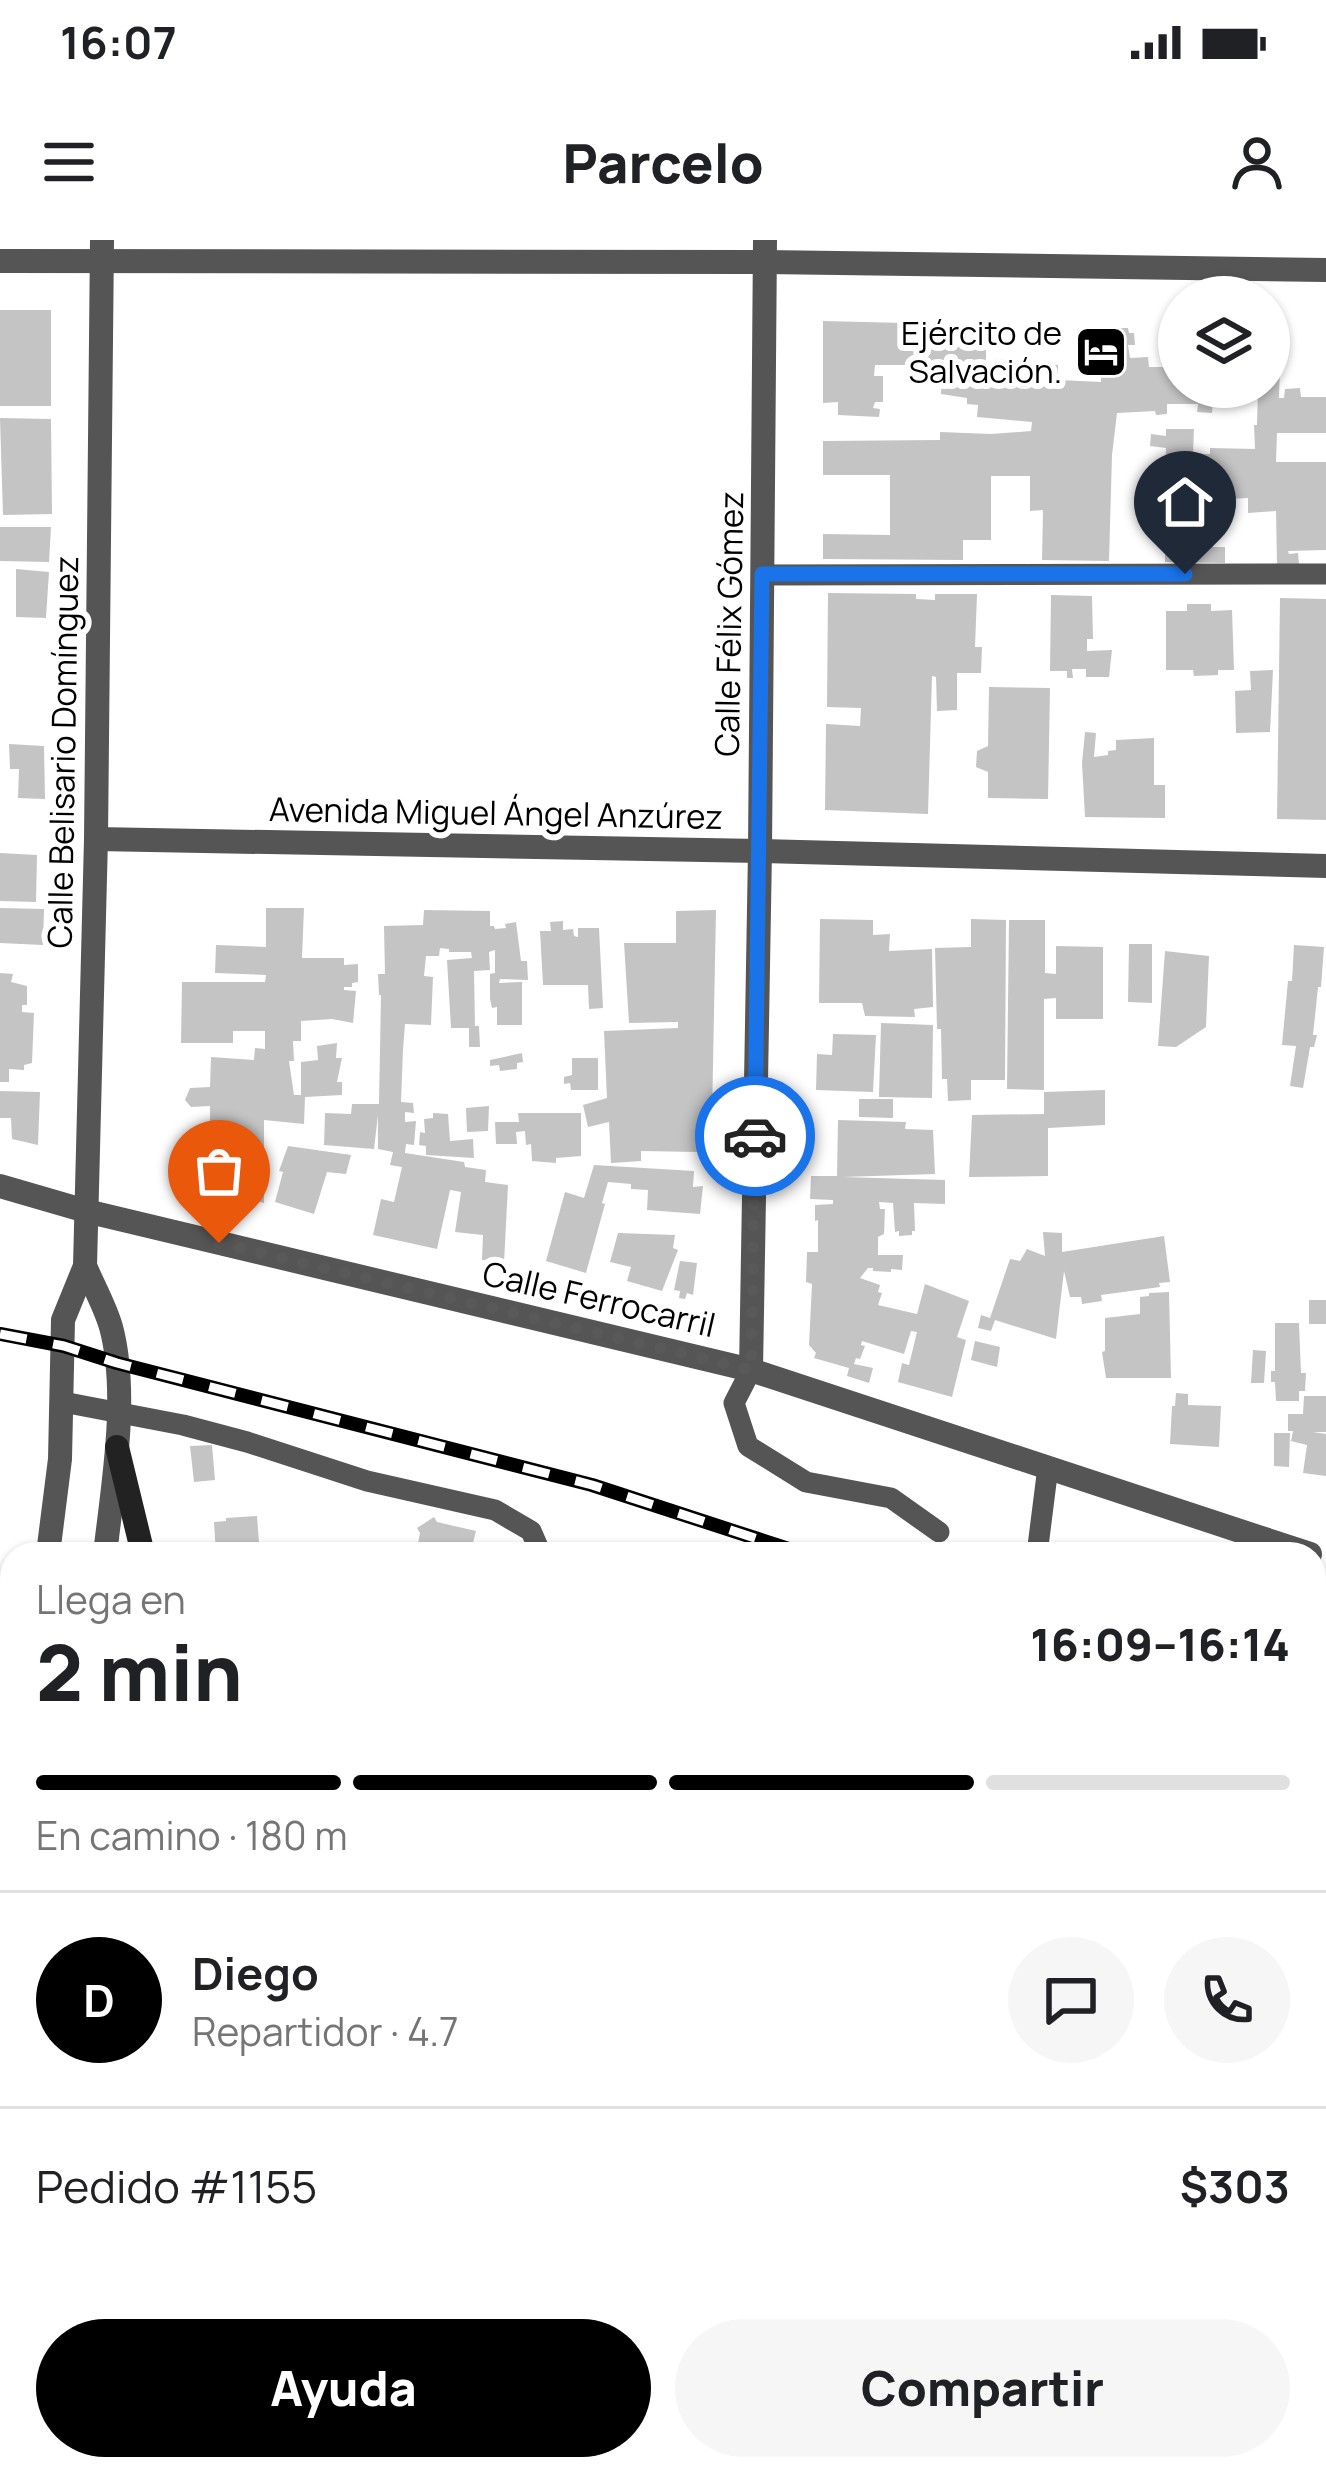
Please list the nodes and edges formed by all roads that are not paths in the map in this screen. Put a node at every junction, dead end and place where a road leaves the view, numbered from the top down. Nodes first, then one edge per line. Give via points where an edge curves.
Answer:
1 (102, 251) edge
2 (765, 251) edge
3 (0, 261) edge
4 (1326, 270) edge
5 (762, 574) junction
6 (1326, 574) edge
7 (96, 838) junction
8 (760, 850) junction
9 (1326, 866) edge
10 (0, 1186) edge
11 (86, 1211) junction
12 (85, 1266) junction
13 (751, 1370) junction
14 (63, 1402) junction
15 (117, 1410) junction
16 (116, 1447) junction
17 (1048, 1468) junction
18 (939, 1532) dead end
19 (50, 1542) edge
20 (105, 1542) edge
21 (140, 1542) edge
22 (536, 1542) edge
23 (1039, 1542) edge
24 (1273, 1542) edge

1 - 2 street
1 - 3 street
1 - 7 street, Calle Belisario Domínguez
2 - 4 street
2 - 5 street, Calle Félix Gómez
5 - 6 lane
5 - 8 street, Calle Félix Gómez
7 - 8 street, Avenida Miguel Ángel Anzúrez
7 - 11 street, Calle Belisario Domínguez
8 - 9 street, Avenida Miguel Ángel Anzúrez
8 - 13 street, Calle Félix Gómez
10 - 11 street, Calle Ferrocarril
11 - 12 street, Calle Belisario Domínguez
11 - 13 street, Calle Ferrocarril
12 - 14 street via 63,1320
12 - 15 street via 110,1324
13 - 17 street, Calle Ferrocarril
13 - 18 lane via 734,1403 748,1446 806,1482 891,1498
14 - 15 lane
14 - 19 street
15 - 16 street
15 - 22 lane via 495,1510
16 - 20 street
16 - 21 main road
17 - 23 lane
17 - 24 street, Calle Ferrocarril

